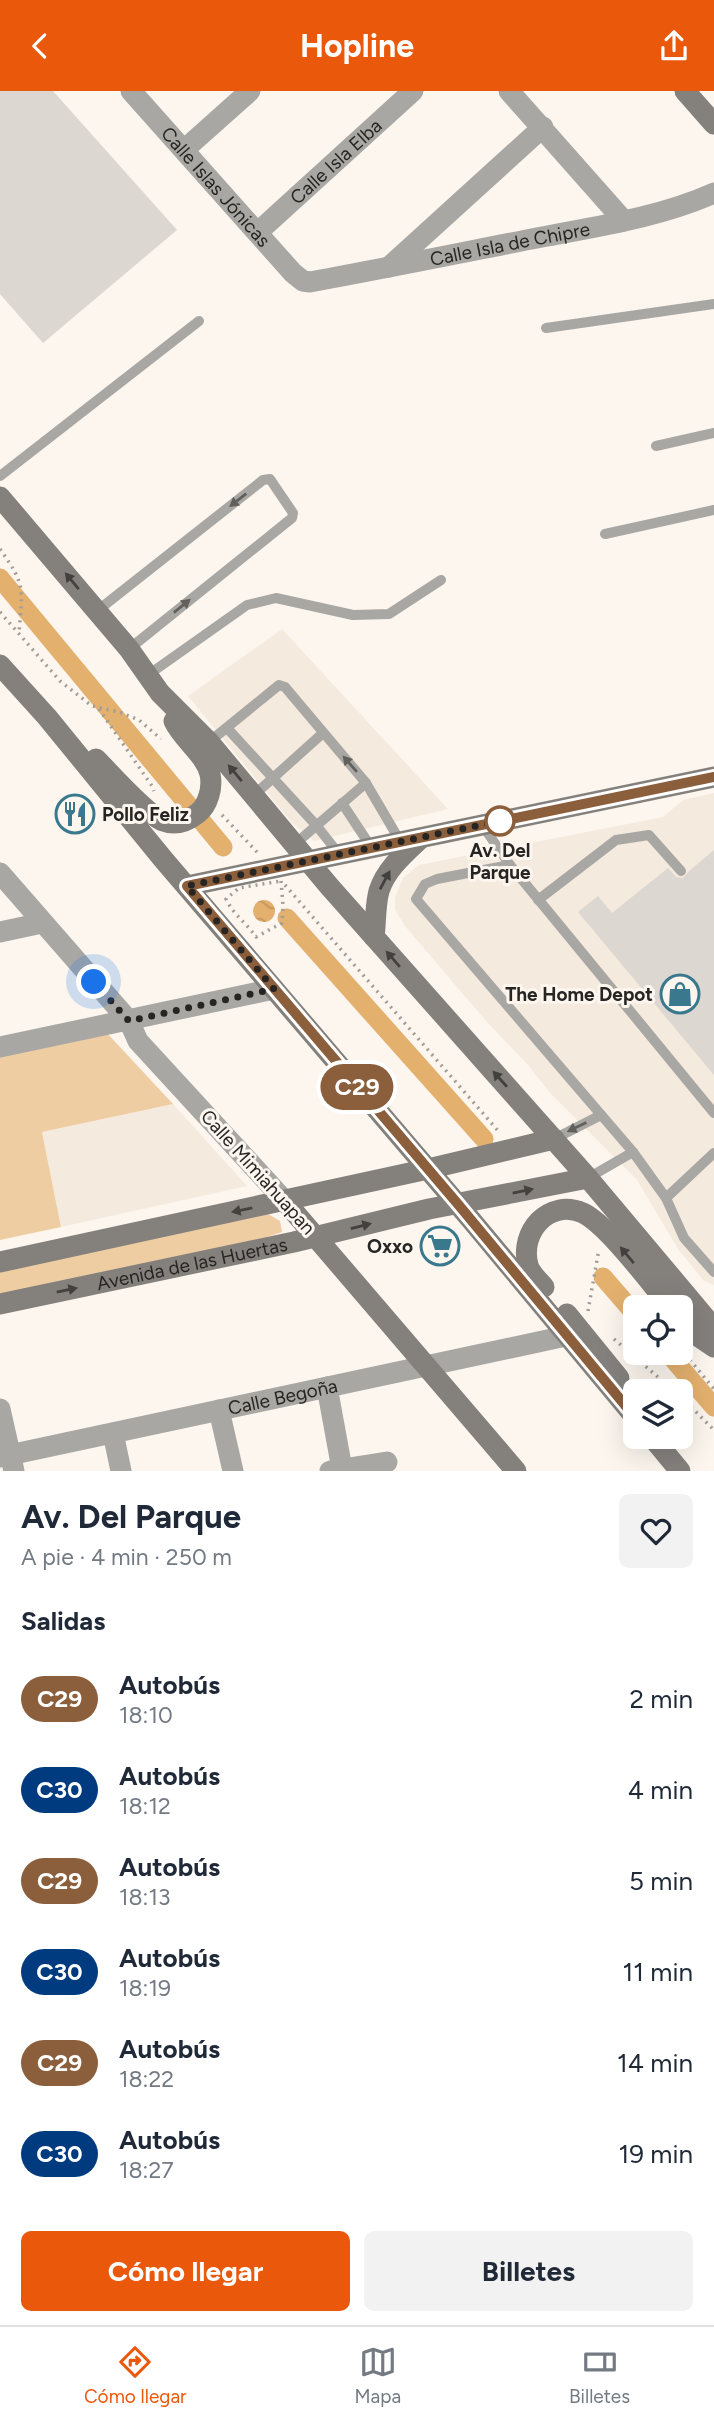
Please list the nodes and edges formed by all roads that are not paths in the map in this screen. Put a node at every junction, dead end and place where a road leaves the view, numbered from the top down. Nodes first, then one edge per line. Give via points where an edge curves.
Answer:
1 (131, 91) edge
2 (250, 91) edge
3 (413, 91) edge
4 (509, 91) edge
5 (685, 91) edge
6 (714, 124) edge
7 (543, 127) junction
8 (185, 149) junction
9 (714, 193) edge
10 (624, 221) junction
11 (258, 232) junction
12 (388, 268) junction
13 (303, 281) joint
14 (714, 304) edge
15 (199, 321) dead end
16 (546, 328) dead end
17 (714, 433) edge
18 (656, 446) dead end
19 (0, 476) edge
20 (0, 497) edge
21 (714, 510) edge
22 (605, 534) dead end
23 (441, 580) dead end
24 (97, 611) junction
25 (129, 649) junction
26 (0, 665) edge
27 (154, 684) junction
28 (47, 717) junction
29 (226, 728) junction
30 (323, 733) junction
31 (209, 742) junction
32 (714, 777) edge
33 (272, 778) junction
34 (366, 783) junction
35 (254, 795) junction
36 (342, 803) junction
37 (316, 825) junction
38 (482, 825) junction
39 (423, 836) junction
40 (400, 841) junction
41 (371, 847) junction
42 (301, 852) junction
43 (340, 854) junction
44 (510, 865) junction
45 (681, 871) dead end
46 (0, 873) edge
47 (187, 886) junction
48 (538, 900) junction
49 (42, 923) junction
50 (0, 932) edge
51 (374, 937) junction
52 (274, 989) junction
53 (129, 1021) junction
54 (0, 1047) edge
55 (714, 1113) edge
56 (601, 1115) junction
57 (554, 1139) junction
58 (633, 1152) junction
59 (714, 1153) edge
60 (428, 1169) junction
61 (588, 1178) junction
62 (666, 1198) junction
63 (284, 1201) junction
64 (457, 1203) junction
65 (316, 1237) junction
66 (0, 1262) edge
67 (714, 1272) edge
68 (672, 1295) edge
69 (674, 1295) edge
70 (0, 1304) edge
71 (693, 1305) edge
72 (714, 1310) edge
73 (693, 1312) edge
74 (714, 1328) edge
75 (693, 1333) edge
76 (566, 1336) junction
77 (714, 1347) edge
78 (426, 1366) junction
79 (623, 1384) edge
80 (327, 1387) junction
81 (623, 1403) edge
82 (0, 1409) edge
83 (219, 1410) junction
84 (113, 1433) junction
85 (662, 1449) edge
86 (8, 1461) edge
87 (387, 1462) dead end
88 (336, 1470) edge
89 (121, 1471) edge
90 (233, 1471) edge
91 (516, 1471) edge
92 (680, 1471) edge

1 - 8 street, Calle Islas Jónicas
2 - 8 street
3 - 11 street, Calle Isla Elba
4 - 7 street
5 - 6 main road
7 - 10 street
7 - 12 street
8 - 11 street, Calle Islas Jónicas
9 - 10 street, Calle Isla de Chipre
10 - 12 street, Calle Isla de Chipre
11 - 13 street, Calle Islas Jónicas
12 - 13 street, Calle Isla de Chipre
14 - 16 lane
15 - 19 lane
17 - 18 lane
24 -> 20 main road
21 - 22 lane
23 - 27 lane via 389,614 353,615 276,598 247,604
24 - 25 main road
25 -> 24 lane via 292,518 270,479
25 - 27 main road
26 - 28 main road
27 - 28 main road via 210,774 211,788 200,810 173,823 151,813 70,732
27 - 31 main road
28 - 47 main road
29 - 30 lane via 279,685
29 - 31 lane
29 - 33 lane
30 - 33 lane
34 -> 30 lane
35 -> 31 main road
32 - 38 main road
33 - 35 lane
33 - 37 lane
34 - 36 lane
34 - 40 lane
35 - 42 main road
36 - 37 lane
36 - 41 lane
37 - 42 lane
37 - 43 lane
38 - 39 main road
38 - 44 lane
39 - 40 main road
51 -> 39 main road via 379,891 396,862
40 - 41 main road
41 - 43 main road
42 - 43 main road
42 - 47 main road via 270,868
42 - 51 main road
44 - 48 lane
44 - 56 lane via 437,879 425,884 416,898
45 - 48 lane via 649,835 616,840
46 - 49 street, Calle Mimiahuapan
47 - 52 main road
48 - 55 lane
49 - 50 street
49 - 53 street, Calle Mimiahuapan
57 -> 51 main road
52 - 53 street
52 - 60 main road
53 - 54 street
53 - 63 street, Calle Mimiahuapan via 138,1041
56 -> 57 lane
56 - 58 lane
57 - 60 main road
57 - 61 main road
58 - 61 lane
58 - 62 lane
59 - 62 lane
60 - 63 main road
60 - 64 main road
64 -> 61 main road, Avenida de las Huertas
61 - 69 main road
62 - 67 lane via 684,1238
63 - 65 main road, Calle Mimiahuapan
63 -> 66 main road
65 -> 64 main road, Avenida de las Huertas
64 - 76 main road
70 -> 65 main road, Avenida de las Huertas
65 - 78 main road, Calle Mimiahuapan
68 -> 79 main road via 597,1221 580,1212 561,1210 533,1225 526,1245 528,1268
71 - 72 lane
73 - 74 main road
75 - 77 main road
76 - 78 street, Calle Begoña
76 - 81 main road
78 - 80 street, Calle Begoña
78 - 91 main road, Calle Mimiahuapan
80 - 83 street, Calle Begoña
80 - 88 street
82 - 86 street
83 - 84 street, Calle Begoña
83 - 90 street
84 - 86 street, Calle Begoña
84 - 89 street
85 - 92 main road
87 - 88 street

